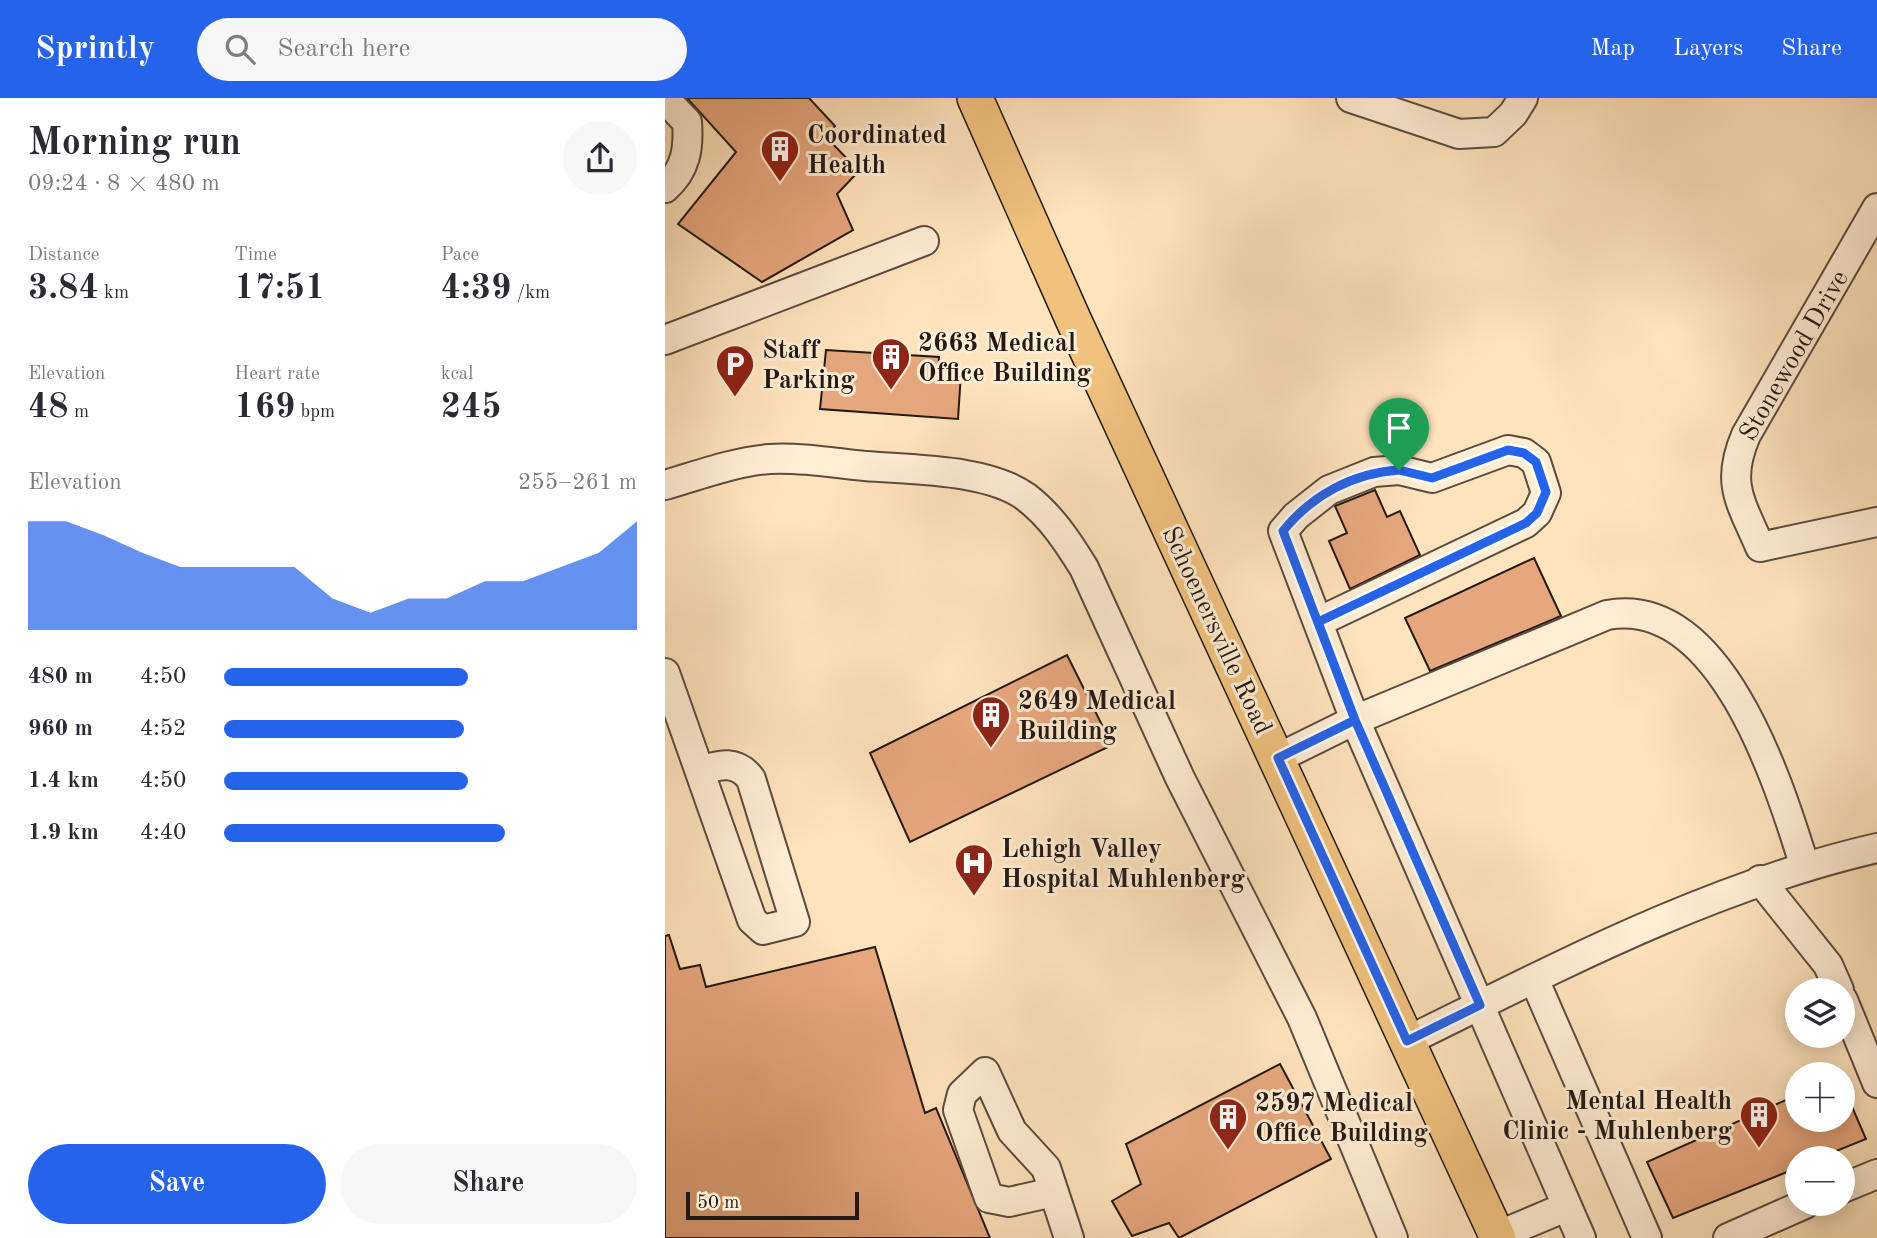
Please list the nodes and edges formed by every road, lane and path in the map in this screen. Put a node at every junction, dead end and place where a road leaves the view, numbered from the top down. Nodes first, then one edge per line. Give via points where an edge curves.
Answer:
1 (975, 98) edge
2 (1351, 98) edge
3 (1523, 98) edge
4 (665, 99) edge
5 (665, 188) edge
6 (1877, 208) edge
7 (924, 241) dead end
8 (665, 340) edge
9 (665, 485) edge
10 (1877, 522) edge
11 (1318, 622) junction
12 (665, 673) edge
13 (1355, 720) junction
14 (1278, 758) junction
15 (700, 771) junction
16 (1866, 850) edge
17 (1805, 867) junction
18 (1761, 880) junction
19 (1834, 978) edge
20 (1534, 979) junction
21 (1480, 1005) junction
22 (1855, 1029) edge
23 (1407, 1041) junction
24 (1877, 1083) edge
25 (1877, 1174) edge
26 (1855, 1183) edge
27 (1054, 1192) dead end
28 (1566, 1206) junction
29 (1785, 1213) edge
30 (1498, 1237) edge
31 (1069, 1238) edge
32 (1393, 1238) edge
33 (1581, 1238) edge
34 (1647, 1238) edge
35 (1728, 1238) edge

1 - 14 main road, Schoenersville Road
2 - 3 street via 1459,134 1494,132
4 - 5 street via 687,122 689,149 676,179
6 - 10 street, Stonewood Drive via 1738,453 1734,472 1736,490 1760,547
7 - 8 street
9 - 32 street via 756,461 803,460 961,475 1000,484 1025,496 1042,512 1084,568 1181,778 1302,1018
11 - 11 street via 1526,523 1537,513 1546,492 1536,462 1524,453 1508,450 1432,478 1399,470 1374,472 1329,490 1283,531
11 - 13 street
12 - 15 street
13 - 14 street
13 - 17 street via 1607,615 1649,614 1709,657 1742,707 1779,783
13 - 21 street
14 - 23 main road, Schoenersville Road
15 - 15 street via 752,920 763,930 795,922 751,779 733,765
16 - 17 street
17 - 18 street
18 - 19 street
18 - 20 street via 1613,940
20 - 21 street
20 - 34 street
21 - 23 street
21 - 28 street
22 - 24 street
23 - 30 main road, Schoenersville Road
25 - 26 street
27 - 31 street
28 - 30 street
28 - 33 street
29 - 35 street

